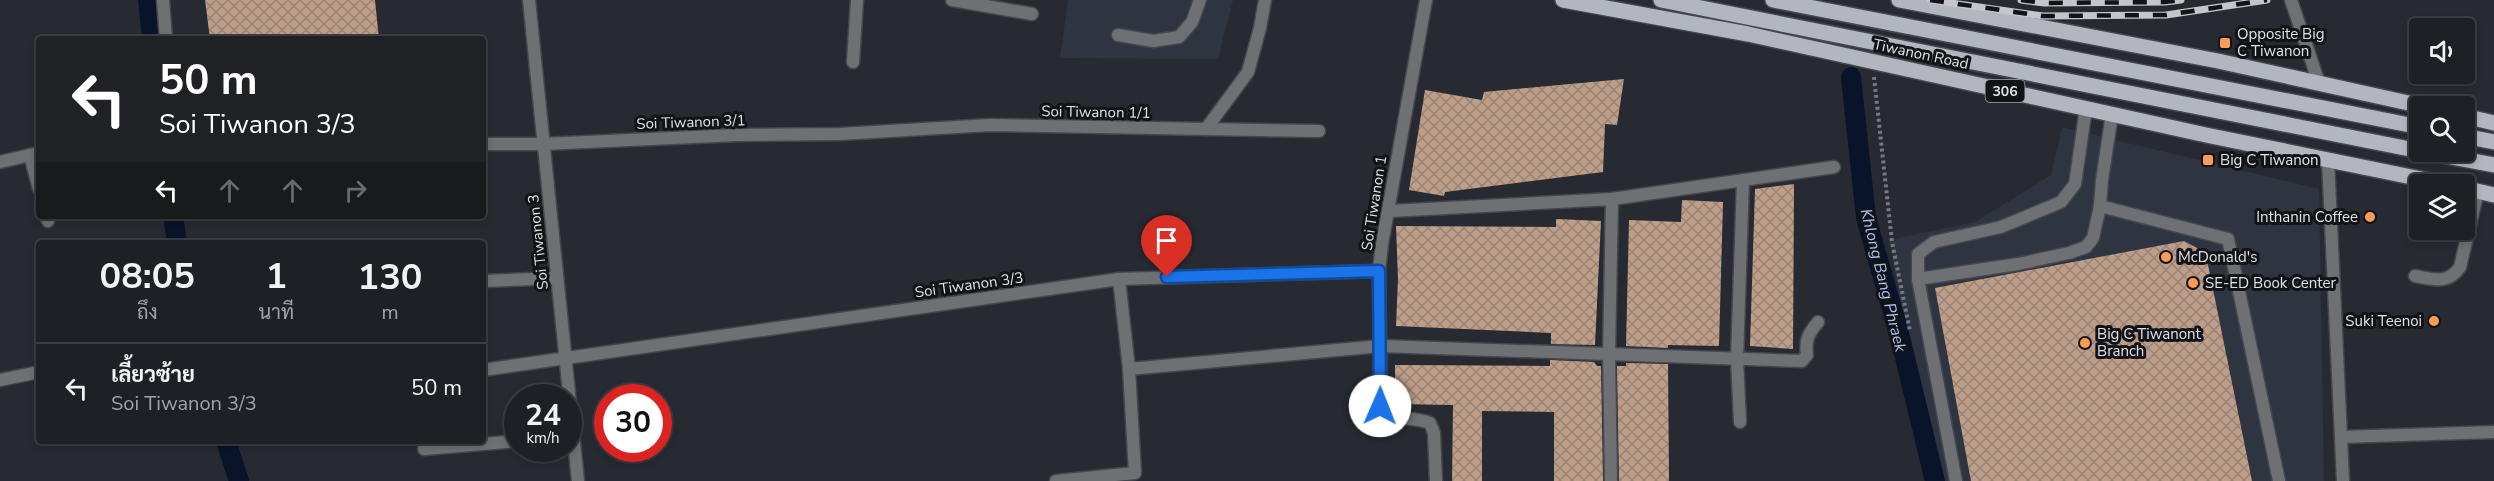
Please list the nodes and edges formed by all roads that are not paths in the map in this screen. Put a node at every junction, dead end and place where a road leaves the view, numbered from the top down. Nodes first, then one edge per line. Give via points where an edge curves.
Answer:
1 (163, 0) edge
2 (529, 0) edge
3 (857, 0) edge
4 (952, 0) edge
5 (1200, 0) edge
6 (1265, 0) edge
7 (1426, 0) edge
8 (1563, 0) edge
9 (1661, 0) edge
10 (1773, 0) edge
11 (1899, 0) edge
12 (2291, 0) edge
13 (1032, 14) dead end
14 (1118, 35) dead end
15 (166, 36) edge
16 (853, 62) dead end
17 (2319, 83) junction
18 (2409, 103) edge
19 (2086, 108) junction
20 (2112, 114) junction
21 (2475, 119) edge
22 (2494, 123) edge
23 (2409, 125) edge
24 (1206, 129) junction
25 (1319, 131) dead end
26 (840, 134) joint
27 (2475, 138) edge
28 (2494, 142) edge
29 (486, 144) edge
30 (543, 144) junction
31 (2409, 148) edge
32 (34, 154) edge
33 (2328, 160) junction
34 (2475, 161) edge
35 (0, 162) edge
36 (2494, 165) edge
37 (1834, 167) dead end
38 (2409, 176) edge
39 (1743, 180) junction
40 (2475, 191) edge
41 (2494, 195) edge
42 (1612, 199) junction
43 (2100, 206) junction
44 (1389, 211) junction
45 (2464, 240) edge
46 (1379, 271) junction
47 (2415, 276) dead end
48 (557, 278) junction
49 (1119, 279) junction
50 (1918, 279) junction
51 (486, 281) edge
52 (1818, 322) dead end
53 (1381, 346) junction
54 (1609, 355) junction
55 (565, 359) junction
56 (1737, 359) junction
57 (1129, 369) junction
58 (486, 370) edge
59 (36, 373) edge
60 (0, 380) edge
61 (567, 384) edge
62 (1740, 422) dead end
63 (2494, 432) edge
64 (2341, 437) junction
65 (504, 442) edge
66 (483, 444) edge
67 (486, 444) edge
68 (424, 449) dead end
69 (575, 462) edge
70 (1135, 477) edge
71 (578, 481) edge
72 (1056, 481) edge
73 (1436, 481) edge
74 (1611, 481) edge
75 (1956, 481) edge
76 (2279, 481) edge
77 (2343, 481) edge

1 - 15 street
2 - 30 street, Soi Tiwanon 3
3 - 16 street
4 - 13 street
5 - 14 street via 1192,22 1179,37 1153,41
6 - 24 street via 1248,72
7 - 44 street, Soi Tiwanon 1
8 - 19 main road, Tiwanon Road / 306 via 1749,34
9 - 31 main road, Tiwanon Road / 306
10 - 23 main road, Tiwanon Road
11 - 17 main road
12 - 17 street
17 - 18 main road
19 - 20 main road, Tiwanon Road / 306
19 - 50 street via 2075,184 2061,202 2001,227 1934,242 1918,254
20 - 33 main road, Tiwanon Road / 306
20 - 43 street
21 - 22 main road
24 - 25 street, Soi Tiwanon 1/1
24 - 26 street, Soi Tiwanon 1/1 via 990,125
26 - 30 street, Soi Tiwanon 3/1
27 - 28 main road
29 - 30 street, Soi Tiwanon 3/1
30 - 48 street, Soi Tiwanon 3
32 - 35 street
33 - 38 main road, Tiwanon Road / 306
33 - 64 street
34 - 36 main road, Tiwanon Road
37 - 39 street
39 - 42 street
39 - 56 street
40 - 41 main road
42 - 44 street
42 - 54 street
43 - 50 street via 2093,238 2086,247 2018,264
43 - 76 street via 2228,239
44 - 46 street, Soi Tiwanon 1
45 - 47 street via 2460,267 2455,274 2441,281
46 - 49 street, Soi Tiwanon 3/3
46 - 53 street, Soi Tiwanon 1
48 - 51 street
48 - 55 street, Soi Tiwanon 3
49 - 55 street, Soi Tiwanon 3/3
49 - 57 street
50 - 75 street
52 - 56 street via 1808,333 1807,355 1802,361
53 - 54 street
53 - 57 street
53 - 73 street, Soi Tiwanon 1 via 1380,406 1386,415 1430,423
54 - 56 street
54 - 74 street
55 - 58 street, Soi Tiwanon 3/3
55 - 61 street, Soi Tiwanon 3
56 - 62 street
57 - 70 street
59 - 60 street
63 - 64 street
64 - 77 street
65 - 67 street
66 - 68 street
69 - 71 street, Soi Tiwanon 3
70 - 72 street

